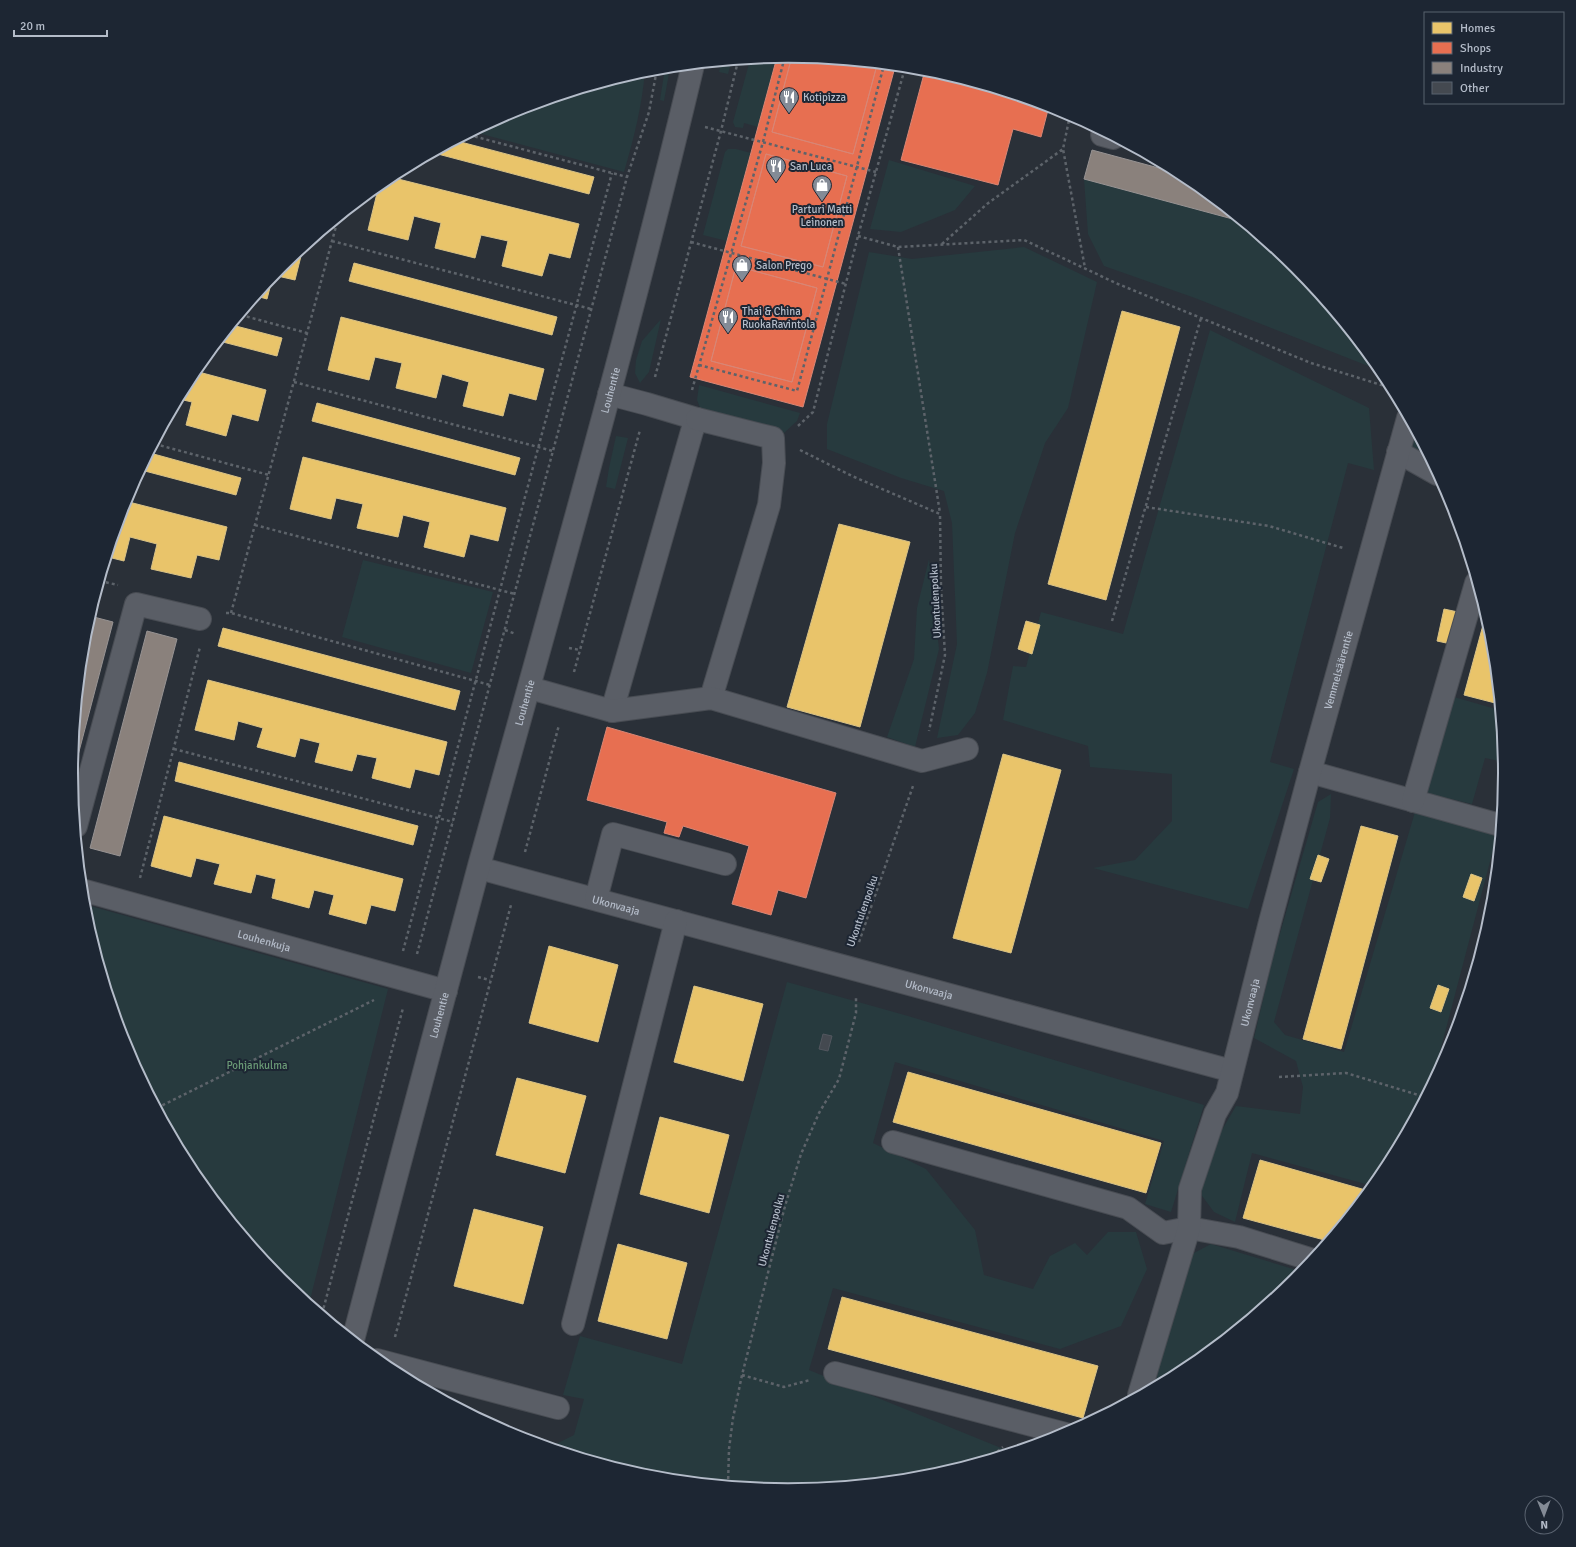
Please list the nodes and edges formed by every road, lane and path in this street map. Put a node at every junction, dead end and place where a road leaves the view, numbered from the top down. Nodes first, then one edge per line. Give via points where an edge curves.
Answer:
1 (783, 63) edge
2 (883, 69) edge
3 (692, 70) edge
4 (904, 73) edge
5 (656, 76) edge
6 (1069, 121) edge
7 (721, 131) dead end
8 (475, 136) edge
9 (762, 142) junction
10 (1063, 149) junction
11 (857, 168) junction
12 (876, 172) junction
13 (612, 174) junction
14 (626, 177) junction
15 (336, 226) edge
16 (858, 236) junction
17 (332, 241) junction
18 (691, 242) dead end
19 (941, 245) junction
20 (898, 247) junction
21 (731, 253) junction
22 (1085, 269) junction
23 (827, 280) junction
24 (846, 284) junction
25 (577, 305) junction
26 (591, 309) junction
27 (245, 316) edge
28 (1201, 318) junction
29 (307, 333) junction
30 (699, 365) junction
31 (294, 382) junction
32 (1383, 385) edge
33 (608, 394) junction
34 (691, 394) dead end
35 (697, 419) junction
36 (1406, 424) edge
37 (777, 439) junction
38 (159, 445) edge
39 (538, 448) junction
40 (553, 451) junction
41 (1398, 452) junction
42 (1430, 470) edge
43 (268, 475) junction
44 (1146, 507) junction
45 (940, 514) junction
46 (255, 525) junction
47 (1370, 556) junction
48 (500, 590) junction
49 (1474, 590) edge
50 (514, 594) junction
51 (231, 613) junction
52 (200, 619) junction
53 (1112, 621) dead end
54 (476, 681) junction
55 (490, 685) junction
56 (530, 688) junction
57 (710, 698) junction
58 (612, 711) junction
59 (174, 749) junction
60 (967, 749) dead end
61 (922, 761) junction
62 (1310, 772) junction
63 (1413, 801) junction
64 (79, 815) edge
65 (439, 819) junction
66 (453, 822) junction
67 (1497, 824) edge
68 (725, 864) dead end
69 (479, 868) junction
70 (88, 892) edge
71 (596, 899) junction
72 (133, 904) junction
73 (676, 921) junction
74 (1270, 922) joint
75 (856, 968) junction
76 (403, 980) junction
77 (446, 991) junction
78 (1232, 1071) junction
79 (1279, 1077) dead end
80 (1421, 1096) edge
81 (161, 1106) edge
82 (893, 1142) dead end
83 (1189, 1228) junction
84 (1307, 1258) edge
85 (323, 1310) edge
86 (573, 1324) dead end
87 (354, 1336) edge
88 (394, 1364) edge
89 (835, 1373) joint
90 (742, 1375) junction
91 (1140, 1390) edge
92 (558, 1408) dead end
93 (1056, 1431) edge
94 (728, 1481) edge

1 - 9 path
2 - 11 path
3 - 33 street, Louhentie via 646,258
4 - 12 path
5 - 14 path via 649,112
6 - 10 path
7 - 9 path
8 - 13 path
9 - 11 path
9 - 21 path
10 - 19 path via 987,204
10 - 22 path
11 - 12 path
11 - 23 path
12 - 16 path
13 - 14 path
13 - 25 path
14 - 26 path
15 - 17 path
16 - 20 path
16 - 24 path
17 - 25 path
17 - 29 path
18 - 21 path
19 - 20 path
19 - 22 path via 1024,240
20 - 45 path, Ukontulenpolku
21 - 23 path
21 - 30 path
22 - 28 path
23 - 24 path
23 - 30 path via 797,391
24 - 37 path via 813,412
25 - 26 path
25 - 39 path
26 - 40 path
27 - 29 path
28 - 32 path via 1311,363
28 - 44 path
29 - 31 path
30 - 34 path
31 - 39 path
31 - 43 path
33 - 35 street
33 - 56 street, Louhentie
35 - 37 street
35 - 58 street
36 - 41 street, Vemmelsäärentie
37 - 45 path via 852,476
37 - 57 street via 769,505
38 - 43 path
39 - 40 path
39 - 48 path
40 - 50 path
41 - 42 street
41 - 47 street, Vemmelsäärentie
43 - 46 path
44 - 47 path via 1269,526
44 - 53 path
45 - 61 path, Ukontulenpolku via 945,655
46 - 48 path
46 - 51 path
47 - 62 street, Vemmelsäärentie
48 - 50 path
48 - 54 path
49 - 63 street
50 - 55 path
51 - 52 path
51 - 54 path
52 - 59 path via 200,651
52 - 64 street via 136,604
54 - 55 path
54 - 65 path
55 - 66 path
56 - 58 street
56 - 69 street, Louhentie
57 - 58 street
57 - 61 street
59 - 65 path
59 - 72 path
60 - 61 street
61 - 75 path, Ukontulenpolku via 856,950
62 - 63 street
62 - 74 street, Vemmelsäärentie
63 - 67 street
65 - 66 path
65 - 76 path
66 - 76 path
68 - 71 street via 613,834
69 - 71 street, Ukonvaaja
69 - 77 street, Louhentie
70 - 72 street, Louhenkuja
71 - 73 street, Ukonvaaja
72 - 76 street, Louhenkuja
73 - 75 street, Ukonvaaja
73 - 86 street
74 - 78 street, Ukonvaaja
75 - 78 street, Ukonvaaja
75 - 90 path, Ukontulenpolku via 856,1013 839,1079 819,1113 801,1154 785,1206
76 - 77 street, Louhenkuja
76 - 81 path
76 - 85 path
77 - 87 street, Louhentie
78 - 83 street via 1227,1093 1215,1114 1190,1189
79 - 80 path via 1346,1073
82 - 83 street via 1128,1208 1163,1233
83 - 84 street via 1239,1237
83 - 91 street
88 - 92 street
89 - 90 path via 784,1387
89 - 93 street
90 - 94 path, Ukontulenpolku via 733,1418

